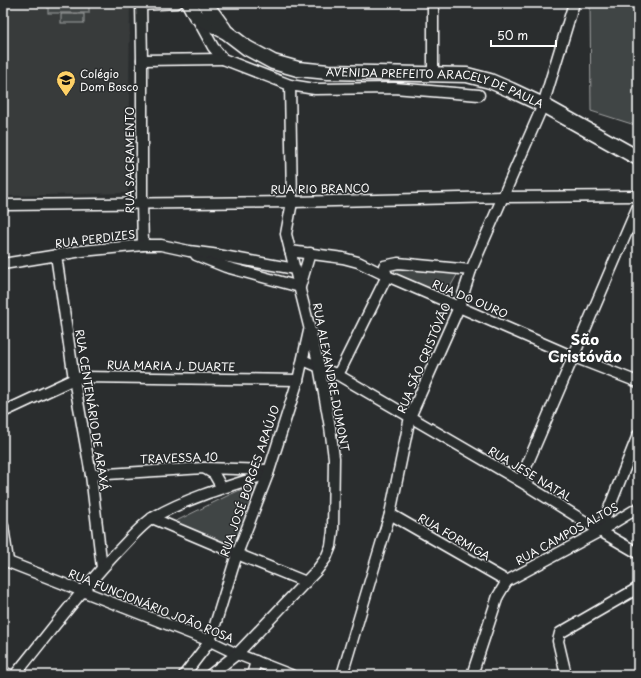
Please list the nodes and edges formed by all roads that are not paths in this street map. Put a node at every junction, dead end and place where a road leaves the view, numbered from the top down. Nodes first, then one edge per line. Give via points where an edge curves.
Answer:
1 (177, 3) edge
2 (189, 3) edge
3 (205, 3) edge
4 (433, 3) edge
5 (574, 3) edge
6 (141, 4) edge
7 (196, 16) junction
8 (226, 32) junction
9 (223, 59) junction
10 (142, 60) junction
11 (433, 75) junction
12 (290, 85) junction
13 (479, 95) dead end
14 (542, 105) junction
15 (638, 158) edge
16 (638, 196) edge
17 (504, 197) junction
18 (5, 202) edge
19 (292, 202) junction
20 (142, 203) junction
21 (638, 206) edge
22 (143, 245) junction
23 (189, 252) junction
24 (290, 252) junction
25 (310, 253) junction
26 (56, 255) junction
27 (3, 264) edge
28 (295, 269) junction
29 (471, 270) junction
30 (387, 276) junction
31 (300, 287) junction
32 (459, 307) junction
33 (310, 327) junction
34 (574, 357) junction
35 (303, 360) junction
36 (319, 366) junction
37 (338, 374) junction
38 (74, 379) junction
39 (298, 380) junction
40 (638, 382) edge
41 (3, 412) edge
42 (410, 417) junction
43 (638, 435) edge
44 (204, 468) junction
45 (268, 472) junction
46 (91, 474) junction
47 (520, 481) junction
48 (222, 488) junction
49 (638, 508) edge
50 (390, 514) junction
51 (152, 518) junction
52 (3, 526) edge
53 (600, 532) junction
54 (638, 553) edge
55 (237, 554) junction
56 (5, 560) edge
57 (102, 568) junction
58 (507, 581) junction
59 (306, 582) junction
60 (638, 588) edge
61 (83, 591) junction
62 (210, 641) junction
63 (237, 654) junction
64 (256, 661) junction
65 (3, 672) edge
66 (11, 675) edge
67 (15, 675) edge
68 (184, 675) edge
69 (210, 675) edge
70 (252, 675) edge
71 (291, 675) edge
72 (342, 675) edge
73 (472, 675) edge
74 (566, 675) edge

1 - 6 street
2 - 7 main road
3 - 8 main road, AVENIDA PREFEITO ARACELY DE PAULA
4 - 11 street
5 - 14 street, RUA SÃO CRISTÓVÃO
6 - 10 street, RUA SACRAMENTO
7 - 8 main road, AVENIDA PREFEITO ARACELY DE PAULA
7 - 9 street via 213,47
8 - 11 main road, AVENIDA PREFEITO ARACELY DE PAULA via 247,48 273,62 298,69
9 - 10 street
9 - 12 street, AVENIDA PREFEITO ARACELY DE PAULA
10 - 20 street, RUA SACRAMENTO
11 - 14 main road, AVENIDA PREFEITO ARACELY DE PAULA via 467,75 511,90
12 - 13 street, AVENIDA PREFEITO ARACELY DE PAULA via 315,89 394,88
12 - 19 street, RUA ALEXANDRE DUMONT
14 - 15 main road, AVENIDA PREFEITO ARACELY DE PAULA
14 - 17 street, RUA SÃO CRISTÓVÃO
16 - 17 street, RUA RIO BRANCO
17 - 19 street, RUA RIO BRANCO
17 - 29 street, RUA SÃO CRISTÓVÃO
18 - 20 street, RUA RIO BRANCO
19 - 20 street, RUA RIO BRANCO
19 - 24 street, RUA ALEXANDRE DUMONT via 286,234
20 - 22 street, RUA SACRAMENTO
21 - 34 street
22 - 23 street, RUA PERDIZES
22 - 26 street, RUA PERDIZES
23 - 28 street
23 - 31 street via 226,267
24 - 25 street, RUA DO OURO
24 - 28 street, RUA ALEXANDRE DUMONT
25 - 30 street, RUA DO OURO via 358,262
25 - 31 street
26 - 27 street, RUA PERDIZES
26 - 38 street, RUA CENTENÁRIO DE ARAXÁ
28 - 31 street, RUA ALEXANDRE DUMONT
29 - 30 street via 398,263 384,266
29 - 32 street, RUA SÃO CRISTÓVÃO
30 - 32 street, RUA DO OURO
30 - 37 street
31 - 33 street, RUA ALEXANDRE DUMONT
32 - 34 street, RUA DO OURO
32 - 42 street, RUA SÃO CRISTÓVÃO
33 - 35 street, RUA JOSÉ BORGES ARAÚJO
33 - 36 street, RUA ALEXANDRE DUMONT
34 - 40 street, RUA DO OURO
34 - 47 street
35 - 36 street, RUA JESE NATAL
35 - 39 street, RUA JOSÉ BORGES ARAÚJO
36 - 37 street, RUA JESE NATAL
36 - 59 street, RUA ALEXANDRE DUMONT via 334,458 333,531 326,558
37 - 42 street, RUA JESE NATAL
38 - 39 street, RUA MARIA J. DUARTE via 83,377
38 - 41 street, RUA MARIA J. DUARTE
38 - 46 street, RUA CENTENÁRIO DE ARAXÁ
39 - 45 street, RUA JOSÉ BORGES ARAÚJO
42 - 47 street, RUA JESE NATAL
42 - 50 street, RUA SÃO CRISTÓVÃO
43 - 53 street
44 - 45 street, TRAVESSA 10
44 - 46 street, TRAVESSA 10
44 - 48 street via 214,474
45 - 48 street
45 - 55 street, RUA JOSÉ BORGES ARAÚJO
46 - 57 street, RUA CENTENÁRIO DE ARAXÁ
47 - 53 street, RUA JESE NATAL
48 - 51 street
49 - 53 street, RUA CAMPOS ALTOS
50 - 58 street, RUA FORMIGA
50 - 72 street, RUA SÃO CRISTÓVÃO
51 - 55 street
51 - 57 street
52 - 56 street
53 - 54 street, RUA JESE NATAL
53 - 58 street, RUA CAMPOS ALTOS
55 - 59 street
55 - 62 street, RUA JOSÉ BORGES ARAÚJO
56 - 61 street, RUA FUNCIONÁRIO JOÃO ROSA
57 - 61 street
58 - 73 street via 498,596
59 - 63 street, RUA ALEXANDRE DUMONT
60 - 74 street via 560,633 558,641
61 - 62 street, RUA FUNCIONÁRIO JOÃO ROSA
61 - 67 street
62 - 63 street, RUA FUNCIONÁRIO JOÃO ROSA
62 - 68 street
63 - 64 street, RUA FUNCIONÁRIO JOÃO ROSA
63 - 69 street, RUA ALEXANDRE DUMONT
64 - 70 street
64 - 71 street, RUA FUNCIONÁRIO JOÃO ROSA
65 - 66 street

